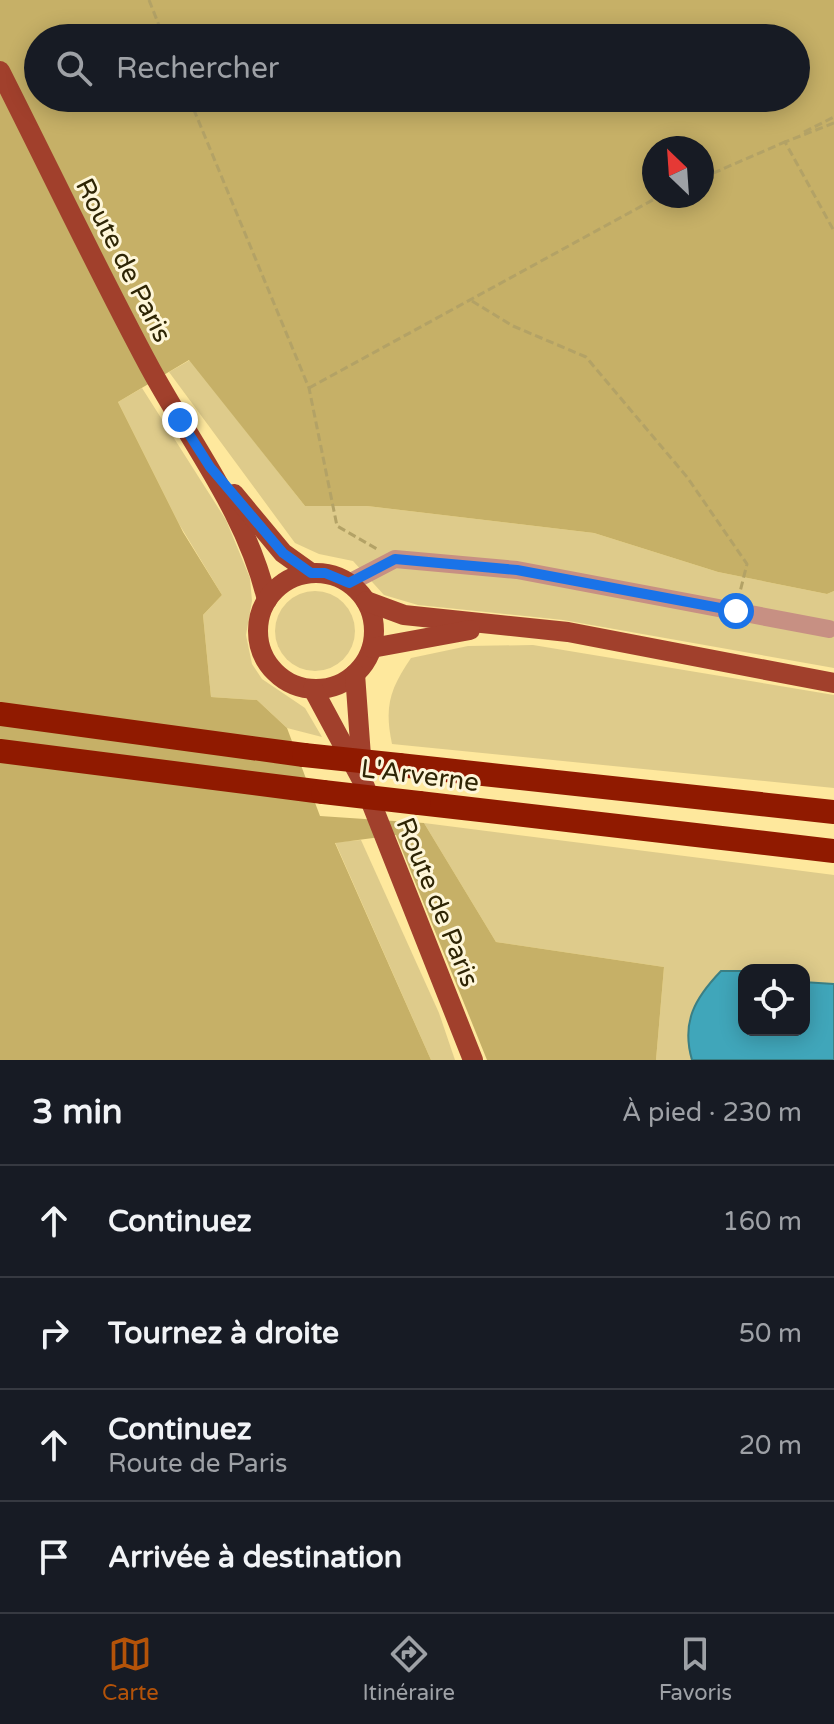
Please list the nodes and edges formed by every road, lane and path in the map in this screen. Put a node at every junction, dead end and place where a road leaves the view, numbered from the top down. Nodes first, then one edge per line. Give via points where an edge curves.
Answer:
1 (149, 0) edge
2 (158, 24) edge
3 (0, 71) edge
4 (195, 112) edge
5 (834, 120) edge
6 (785, 142) junction
7 (714, 173) edge
8 (642, 206) edge
9 (834, 231) edge
10 (472, 301) junction
11 (309, 388) junction
12 (210, 467) junction
13 (395, 559) junction
14 (311, 573) junction
15 (349, 583) junction
16 (267, 600) junction
17 (366, 601) junction
18 (736, 611) junction
19 (506, 625) junction
20 (829, 629) dead end
21 (372, 648) junction
22 (355, 674) junction
23 (834, 683) edge
24 (313, 689) junction
25 (0, 714) edge
26 (0, 751) edge
27 (363, 782) junction
28 (834, 812) edge
29 (834, 851) edge
30 (470, 1054) edge

1 - 2 path
3 - 12 main road, Route de Paris via 150,368
4 - 11 path
5 - 6 path
6 - 7 path
6 - 9 path
8 - 10 path
10 - 11 path
10 - 18 path via 513,326 586,357 645,425 747,564
11 - 13 path via 337,526
12 - 14 main road via 283,553
12 - 16 main road via 254,552
13 - 15 lane
13 - 18 lane via 517,570
14 - 15 main road
14 - 16 main road via 286,581
15 - 17 main road
16 - 24 main road via 258,634 264,657 290,682
17 - 19 main road via 404,615
17 - 21 main road via 375,628
18 - 20 lane
19 - 21 main road
19 - 23 main road
21 - 22 main road
22 - 24 main road via 335,686
22 - 27 main road
24 - 27 main road
25 - 28 highway, L'Arverne, bridge via 304,755
26 - 29 highway, L'Arverne, bridge
27 - 30 main road, Route de Paris

